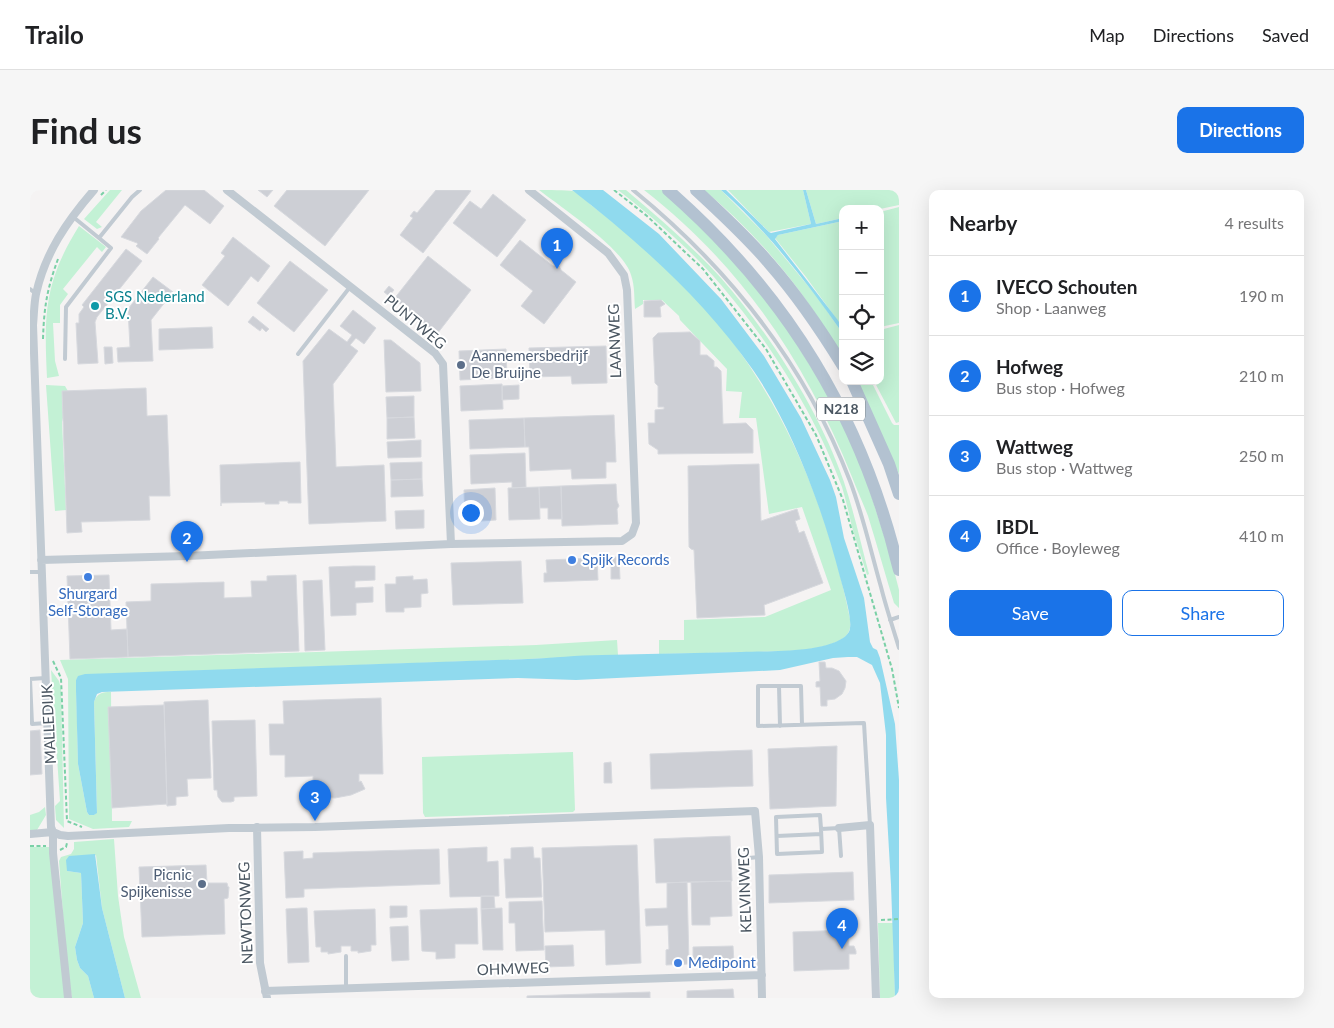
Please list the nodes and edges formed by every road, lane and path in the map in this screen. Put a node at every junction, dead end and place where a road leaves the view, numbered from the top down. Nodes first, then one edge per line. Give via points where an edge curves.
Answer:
1 (94, 190) edge
2 (106, 190) edge
3 (140, 190) edge
4 (227, 190) edge
5 (529, 190) edge
6 (614, 190) edge
7 (633, 190) edge
8 (668, 190) edge
9 (696, 190) edge
10 (100, 196) dead end
11 (72, 216) junction
12 (98, 238) junction
13 (58, 258) dead end
14 (350, 287) junction
15 (33, 292) edge
16 (42, 347) dead end
17 (298, 354) dead end
18 (65, 359) dead end
19 (839, 360) edge
20 (854, 385) edge
21 (33, 418) edge
22 (899, 494) edge
23 (451, 544) junction
24 (40, 560) junction
25 (899, 570) edge
26 (30, 572) edge
27 (41, 572) junction
28 (899, 618) edge
29 (890, 620) junction
30 (899, 648) edge
31 (54, 661) dead end
32 (45, 678) junction
33 (780, 686) junction
34 (899, 708) edge
35 (47, 723) junction
36 (802, 725) junction
37 (780, 726) junction
38 (870, 825) junction
39 (257, 827) junction
40 (84, 828) dead end
41 (839, 828) junction
42 (821, 831) junction
43 (53, 832) junction
44 (30, 834) edge
45 (776, 836) junction
46 (30, 846) edge
47 (54, 846) junction
48 (841, 856) dead end
49 (759, 857) junction
50 (740, 858) dead end
51 (899, 919) edge
52 (874, 921) junction
53 (346, 956) dead end
54 (762, 975) junction
55 (346, 988) junction
56 (266, 994) edge
57 (68, 998) edge
58 (762, 998) edge
59 (876, 998) edge

1 - 11 street, MALLEDIJK
2 - 10 path
3 - 12 lane
4 - 14 street, PUNTWEG
5 - 23 street, LAANWEG via 608,253 624,275 636,523 632,534 622,541
6 - 34 path via 702,269 766,349 816,435 843,500 892,669
7 - 29 lane via 706,255 738,292 796,372 850,482
8 - 25 main road, N218 via 748,270 814,359 863,456
9 - 19 main road via 769,263 799,300
11 - 12 lane
11 - 15 street, MALLEDIJK via 56,241
12 - 18 lane via 111,248 66,307
13 - 16 path via 46,295
14 - 17 lane
14 - 23 street, PUNTWEG via 435,353 443,364
15 - 21 street, MALLEDIJK
20 - 22 main road, N218
21 - 24 street, MALLEDIJK
23 - 24 street
24 - 27 street, MALLEDIJK
26 - 27 lane
27 - 32 street, MALLEDIJK
28 - 29 lane
29 - 30 lane
31 - 40 path, MALLEDIJK via 61,678 67,821
32 - 35 street, MALLEDIJK
32 - 35 lane via 30,678 32,724
33 - 36 lane via 801,686
33 - 37 lane
33 - 37 lane via 758,686 758,726
35 - 43 street, MALLEDIJK via 50,827
36 - 37 lane
36 - 38 lane via 864,723
38 - 41 street
38 - 52 street
39 - 43 street via 68,836
39 - 49 street, KELVINWEG via 755,811
39 - 56 street, NEWTONWEG via 260,963
41 - 42 lane
41 - 48 lane
42 - 45 lane
42 - 45 lane via 820,815 776,817
42 - 45 lane via 822,852 777,854
43 - 44 street
43 - 47 street, MALLEDIJK
46 - 47 path
47 - 57 street, MALLEDIJK
49 - 50 lane
49 - 54 street, KELVINWEG
51 - 52 path
52 - 59 street
53 - 55 lane
54 - 55 street, OHMWEG
54 - 58 street, KELVINWEG
55 - 56 street, OHMWEG

